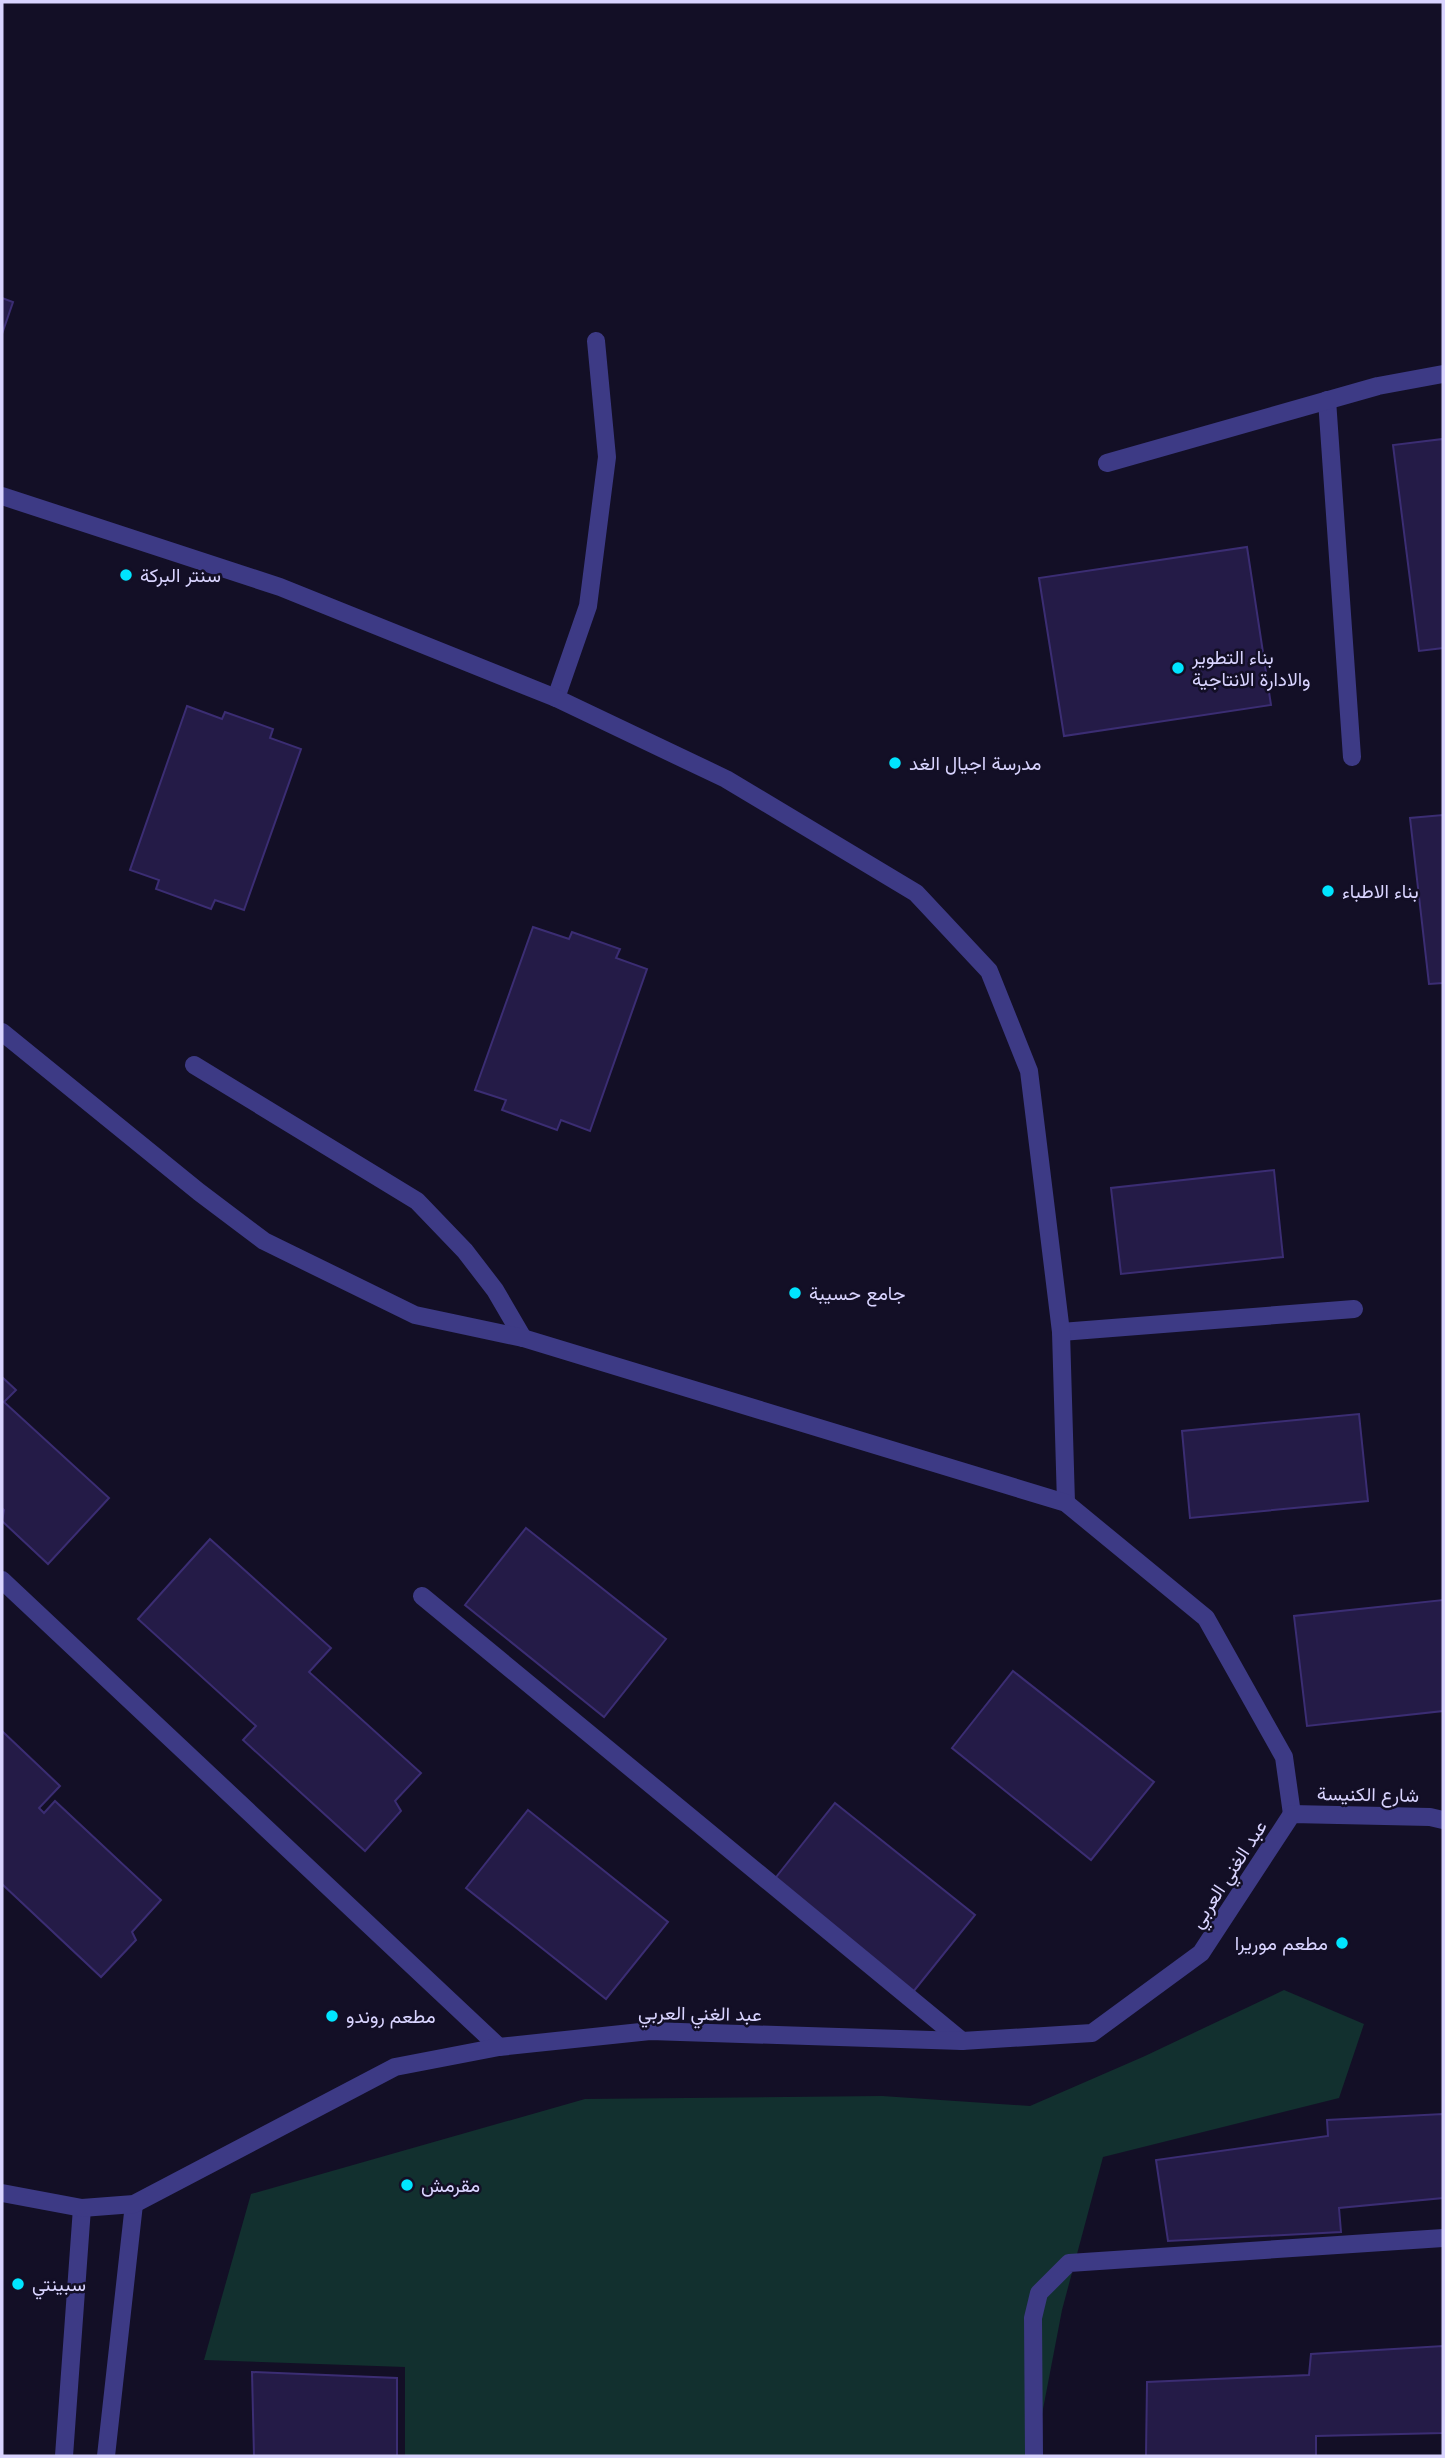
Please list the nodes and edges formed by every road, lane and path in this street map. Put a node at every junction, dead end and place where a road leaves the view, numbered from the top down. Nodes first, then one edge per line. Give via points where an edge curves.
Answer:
1 (596, 341) dead end
2 (1443, 374) edge
3 (1327, 400) junction
4 (1107, 463) dead end
5 (2, 496) edge
6 (556, 698) junction
7 (1352, 757) dead end
8 (2, 1032) edge
9 (194, 1065) dead end
10 (1354, 1309) dead end
11 (1061, 1332) junction
12 (523, 1338) junction
13 (1066, 1503) junction
14 (2, 1580) edge
15 (422, 1596) dead end
16 (1292, 1814) junction
17 (1443, 1820) edge
18 (962, 2041) junction
19 (499, 2047) junction
20 (2, 2193) edge
21 (134, 2204) junction
22 (82, 2208) junction
23 (1443, 2238) edge
24 (64, 2456) edge
25 (106, 2456) edge
26 (1034, 2456) edge

1 - 6 street via 607,457 588,606
2 - 3 street
3 - 4 street
3 - 7 street
5 - 6 street via 280,587
6 - 11 street via 726,779 916,892 989,971 1029,1071
8 - 12 street via 264,1241 415,1315
9 - 12 street via 416,1201 466,1251
10 - 11 street
11 - 13 street
12 - 13 street
13 - 16 street via 1206,1618 1284,1757
14 - 19 street
15 - 18 street
16 - 17 street, شارع الكنيسة
16 - 18 street, عبد الغني العربي via 1200,1954 1092,2033
18 - 19 street, عبد الغني العربي via 650,2031
19 - 21 street, عبد الغني العربي via 395,2067
20 - 22 street, عبد الغني العربي
21 - 22 street, عبد الغني العربي
21 - 25 street
22 - 24 street
23 - 26 street via 1069,2263 1039,2293 1033,2318

